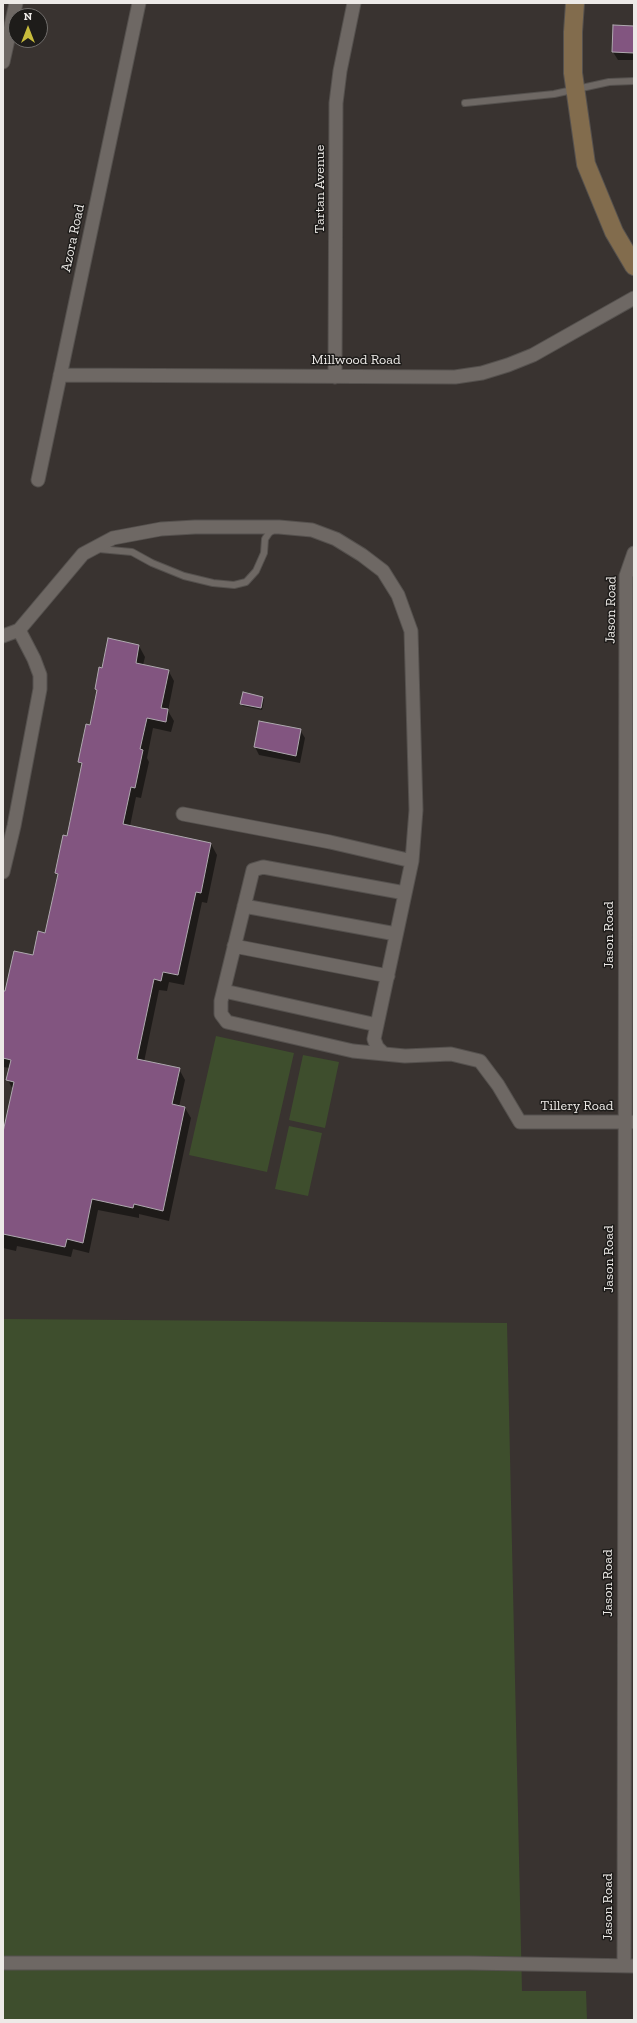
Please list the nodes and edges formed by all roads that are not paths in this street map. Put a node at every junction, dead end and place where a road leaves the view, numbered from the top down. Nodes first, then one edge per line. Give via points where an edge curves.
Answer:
1 (16, 3) edge
2 (139, 3) edge
3 (354, 3) edge
4 (575, 3) edge
5 (3, 62) edge
6 (634, 82) edge
7 (576, 89) junction
8 (465, 103) dead end
9 (634, 266) edge
10 (634, 298) edge
11 (60, 375) junction
12 (335, 376) junction
13 (38, 480) dead end
14 (279, 527) junction
15 (93, 549) junction
16 (634, 553) edge
17 (19, 630) junction
18 (3, 636) edge
19 (184, 814) dead end
20 (412, 861) junction
21 (3, 872) edge
22 (405, 893) junction
23 (244, 906) junction
24 (630, 911) edge
25 (396, 934) junction
26 (234, 946) junction
27 (388, 976) junction
28 (224, 991) junction
29 (377, 1025) junction
30 (384, 1054) junction
31 (630, 1122) edge
32 (629, 1332) edge
33 (629, 1546) edge
34 (629, 1756) edge
35 (3, 1963) edge
36 (629, 1966) edge

1 - 5 street
2 - 11 street, Azora Road
3 - 12 street, Tartan Avenue via 336,103
4 - 7 street via 573,73
6 - 7 lane via 610,82
7 - 8 lane via 554,94
7 - 9 street via 586,164 614,232
10 - 12 street, Millwood Road via 533,354 482,373 455,376
11 - 12 street, Millwood Road
11 - 13 street, Azora Road
14 - 15 street via 161,529 113,538
14 - 15 lane via 265,539 264,553 256,571 246,582 234,585 184,576 132,552
14 - 20 street via 312,530 336,539 383,571 398,595 411,631 416,810
15 - 17 street via 83,554
16 - 24 street, Jason Road via 626,576
17 - 18 street
17 - 21 street via 40,675 40,689
19 - 20 street via 330,842
20 - 22 street
22 - 23 street via 263,867 253,870
22 - 25 street
23 - 25 street
23 - 26 street
24 - 31 street, Jason Road
25 - 27 street
26 - 27 street
26 - 28 street
27 - 29 street
28 - 29 street
28 - 30 street via 221,1014 227,1022 353,1051
29 - 30 street via 374,1039
30 - 31 street, Tillery Road via 451,1054 480,1061 520,1122
31 - 32 street, Jason Road
32 - 33 street, Jason Road
33 - 34 street, Jason Road
34 - 36 street, Jason Road
35 - 36 street via 469,1963

